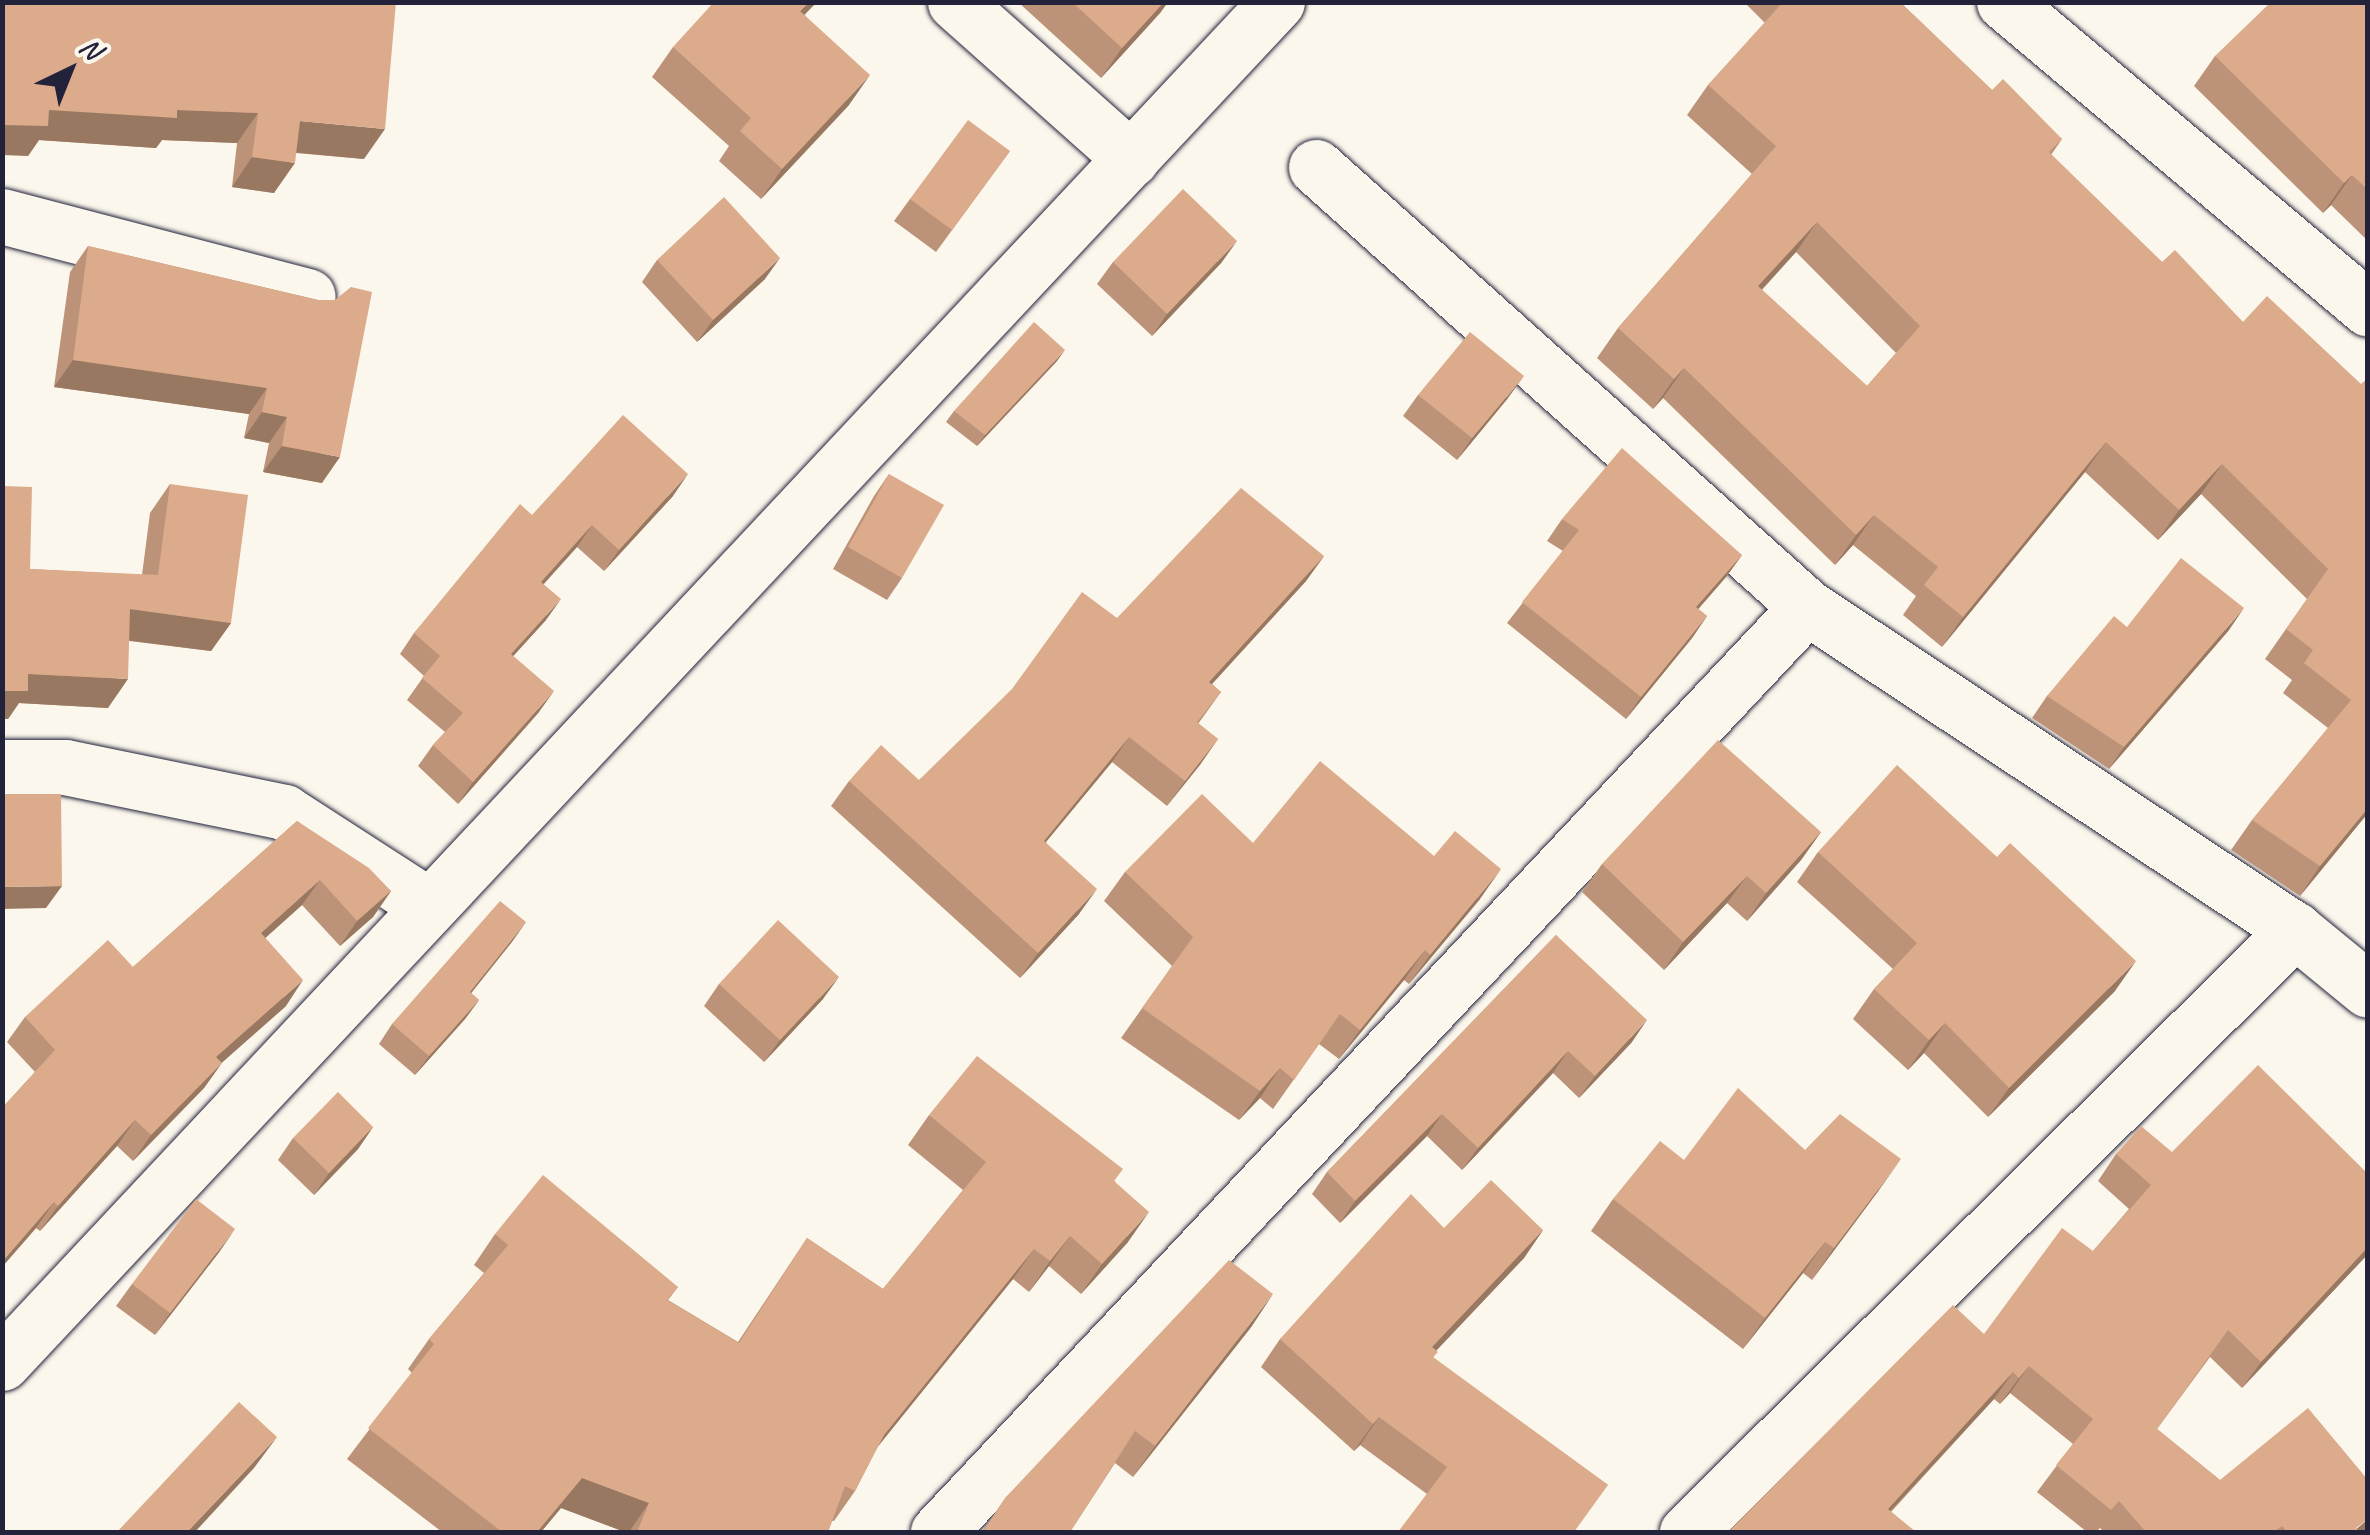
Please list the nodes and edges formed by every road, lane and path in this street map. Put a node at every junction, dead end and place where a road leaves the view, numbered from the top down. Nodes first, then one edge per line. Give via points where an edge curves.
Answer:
1 (955, 2) edge
2 (1277, 2) edge
3 (2004, 2) edge
4 (1131, 158) junction
5 (1316, 167) dead end
6 (2, 216) edge
7 (308, 296) edge
8 (2368, 308) edge
9 (1806, 607) junction
10 (2, 767) edge
11 (428, 905) junction
12 (2295, 930) junction
13 (2368, 990) edge
14 (2, 1363) edge
15 (938, 1532) edge
16 (1687, 1532) edge

1 - 4 street
2 - 4 street
3 - 8 street
4 - 11 street
5 - 9 street
6 - 7 street
9 - 12 street
9 - 15 street
10 - 11 street via 65,767 284,812
11 - 14 street
12 - 13 street
12 - 16 street

